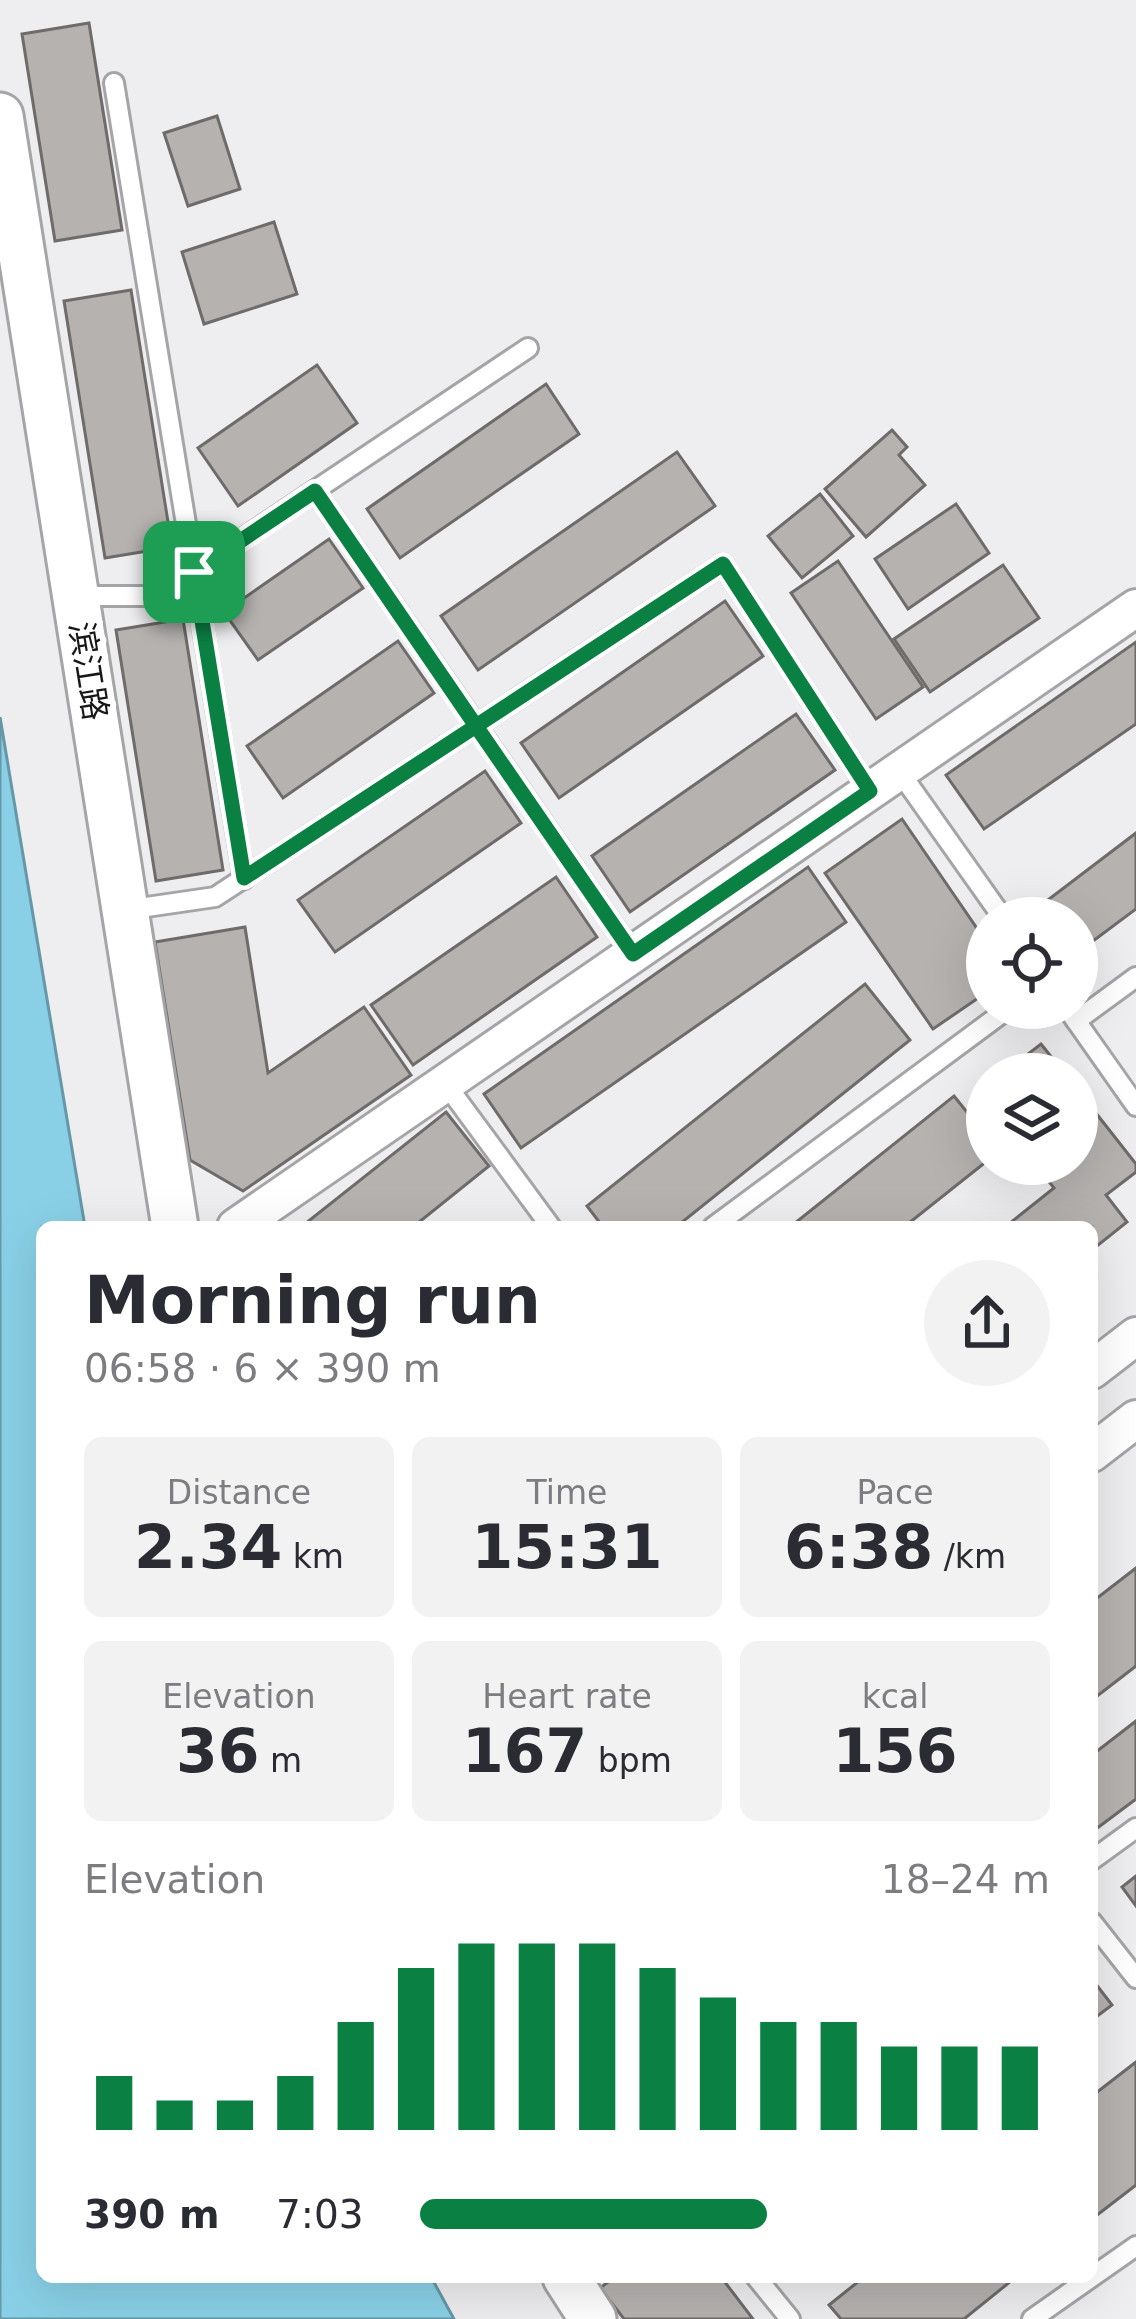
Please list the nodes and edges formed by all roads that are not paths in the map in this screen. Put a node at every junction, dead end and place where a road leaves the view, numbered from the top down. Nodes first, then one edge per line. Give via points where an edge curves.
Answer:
1 (114, 82) dead end
2 (0, 116) edge
3 (528, 348) dead end
4 (315, 491) junction
5 (194, 572) junction
6 (77, 596) junction
7 (1136, 608) edge
8 (476, 726) junction
9 (885, 781) junction
10 (244, 878) junction
11 (985, 897) edge
12 (126, 910) junction
13 (633, 954) junction
14 (1136, 977) edge
15 (1098, 999) edge
16 (981, 1029) edge
17 (1081, 1029) edge
18 (445, 1082) junction
19 (1136, 1106) edge
20 (174, 1221) edge
21 (245, 1221) edge
22 (547, 1221) edge
23 (721, 1221) edge
24 (1136, 1336) edge
25 (1098, 1365) edge
26 (1136, 1419) edge
27 (1098, 1448) edge
28 (1136, 1828) edge
29 (1098, 1856) edge
30 (1098, 1930) edge
31 (1136, 1978) edge
32 (1136, 2246) edge
33 (1098, 2273) edge
34 (570, 2283) edge
35 (761, 2283) edge
36 (1083, 2283) edge
37 (593, 2319) edge
38 (790, 2319) edge
39 (1032, 2319) edge

1 - 5 lane
2 - 6 street, 滨江路
3 - 4 lane
4 - 5 lane
4 - 8 lane
5 - 6 lane via 158,596
5 - 10 lane
6 - 12 street, 滨江路
7 - 9 street
8 - 9 lane via 723,564
8 - 10 lane
8 - 13 lane
9 - 11 lane
9 - 13 street
10 - 12 lane via 215,897
12 - 20 street, 滨江路
13 - 18 street
14 - 15 lane
16 - 23 lane
17 - 19 lane
18 - 21 street
18 - 22 lane
24 - 25 street
26 - 27 street
28 - 29 lane
30 - 31 lane
32 - 33 lane
34 - 37 street
35 - 38 lane
36 - 39 lane

